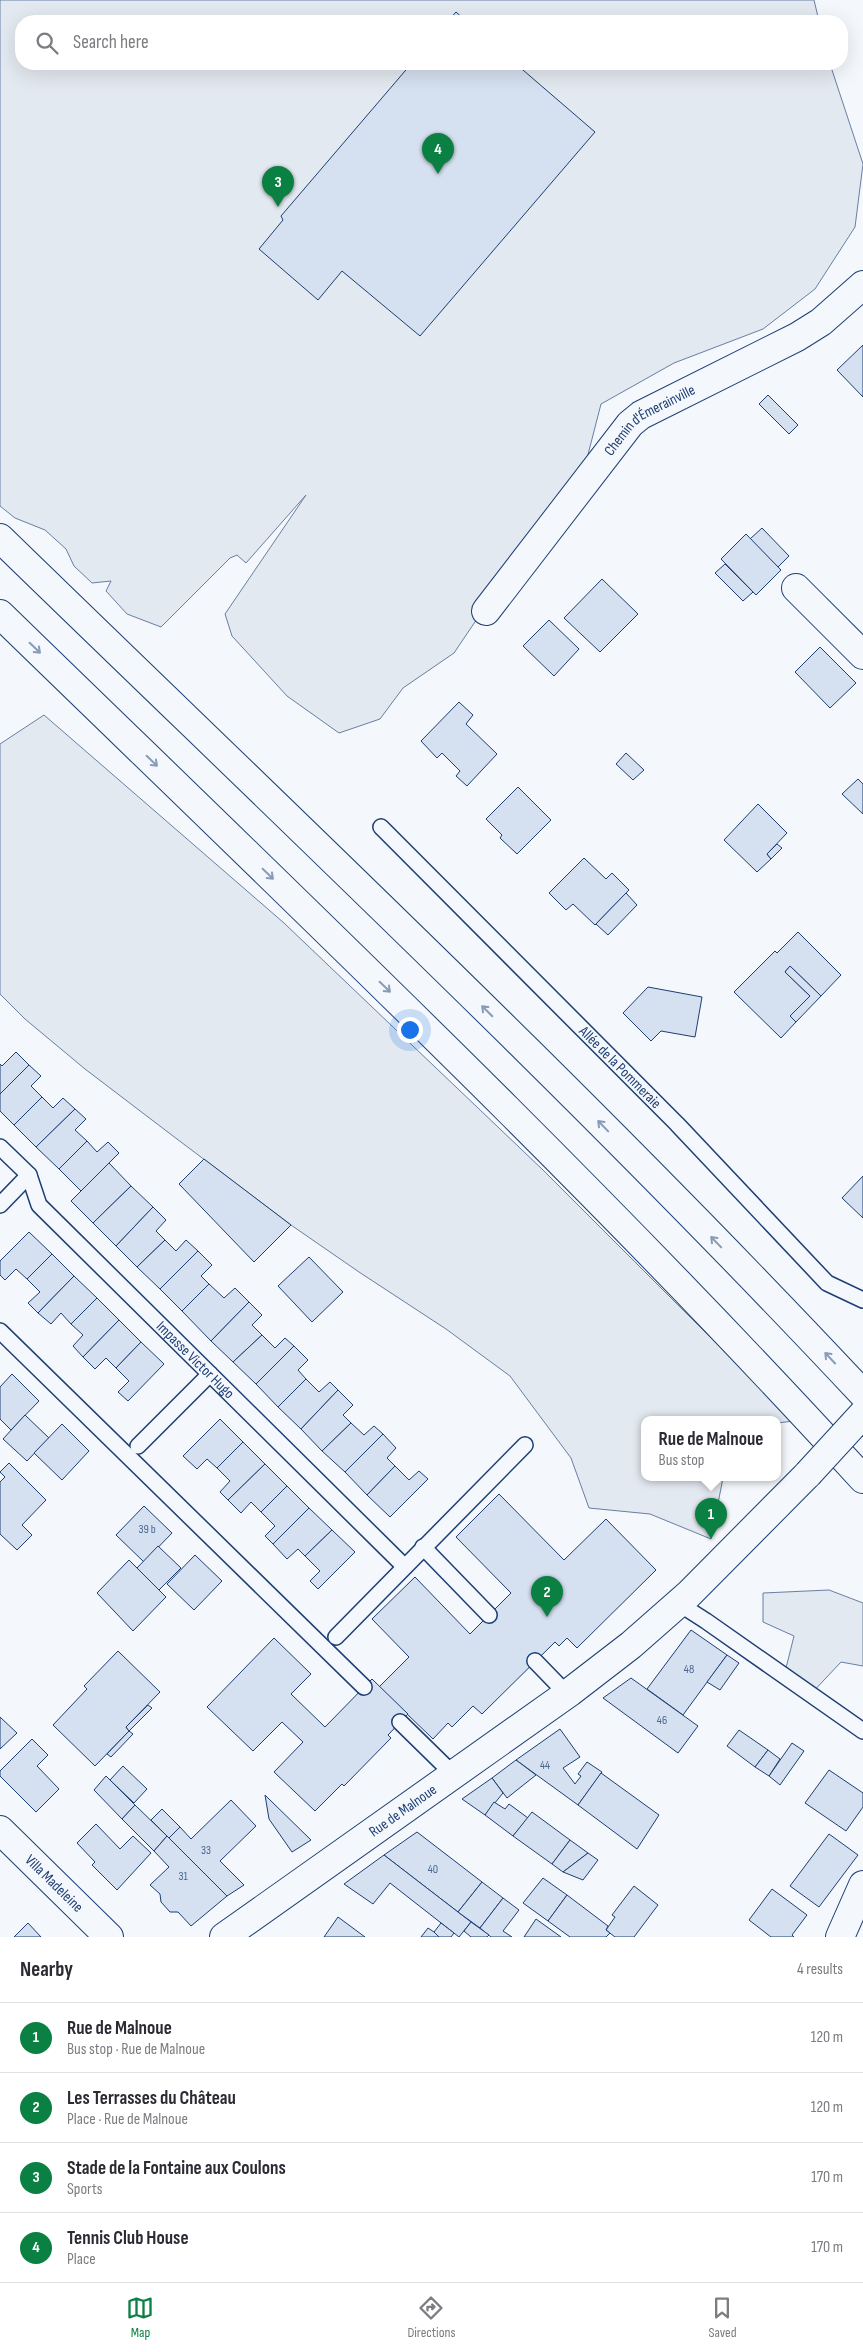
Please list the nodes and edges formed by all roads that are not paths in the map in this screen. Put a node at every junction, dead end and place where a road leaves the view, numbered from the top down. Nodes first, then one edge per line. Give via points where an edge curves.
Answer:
1 (863, 285) edge
2 (0, 538) edge
3 (796, 588) dead end
4 (486, 611) dead end
5 (0, 614) edge
6 (863, 655) edge
7 (381, 827) dead end
8 (0, 1147) edge
9 (29, 1176) junction
10 (0, 1205) edge
11 (863, 1300) edge
12 (0, 1331) edge
13 (210, 1374) junction
14 (863, 1394) edge
15 (863, 1414) edge
16 (525, 1445) dead end
17 (138, 1446) dead end
18 (863, 1479) edge
19 (423, 1548) junction
20 (404, 1566) junction
21 (678, 1603) junction
22 (489, 1615) dead end
23 (336, 1637) dead end
24 (535, 1662) dead end
25 (364, 1687) dead end
26 (566, 1694) junction
27 (400, 1722) dead end
28 (863, 1731) edge
29 (453, 1774) junction
30 (0, 1830) edge
31 (863, 1885) edge
32 (109, 1937) edge
33 (224, 1937) edge
34 (840, 1937) edge

1 - 4 main road, Chemin d'Émerainville via 821,322 797,337 641,415 630,424
14 -> 2 main road via 573,1096 354,879
3 - 6 main road
5 -> 18 main road via 481,1081 773,1380
7 - 11 lane, Allée de la Pommeraie via 677,1124 827,1282
8 - 9 lane, Impasse Victor Hugo
9 - 10 lane
9 - 13 lane, Impasse Victor Hugo via 39,1205
12 - 25 lane
13 - 17 lane
13 - 20 lane, Impasse Victor Hugo
15 - 21 main road, Rue de Malnoue, bridge via 808,1474
16 - 19 lane
19 - 20 lane
19 - 22 lane
20 - 23 lane
21 - 26 main road, Rue de Malnoue via 631,1645
21 - 28 lane
24 - 26 lane
26 - 29 main road, Rue de Malnoue
27 - 29 lane
29 - 33 main road, Rue de Malnoue
30 - 32 main road, Villa Madeleine
31 - 34 main road

